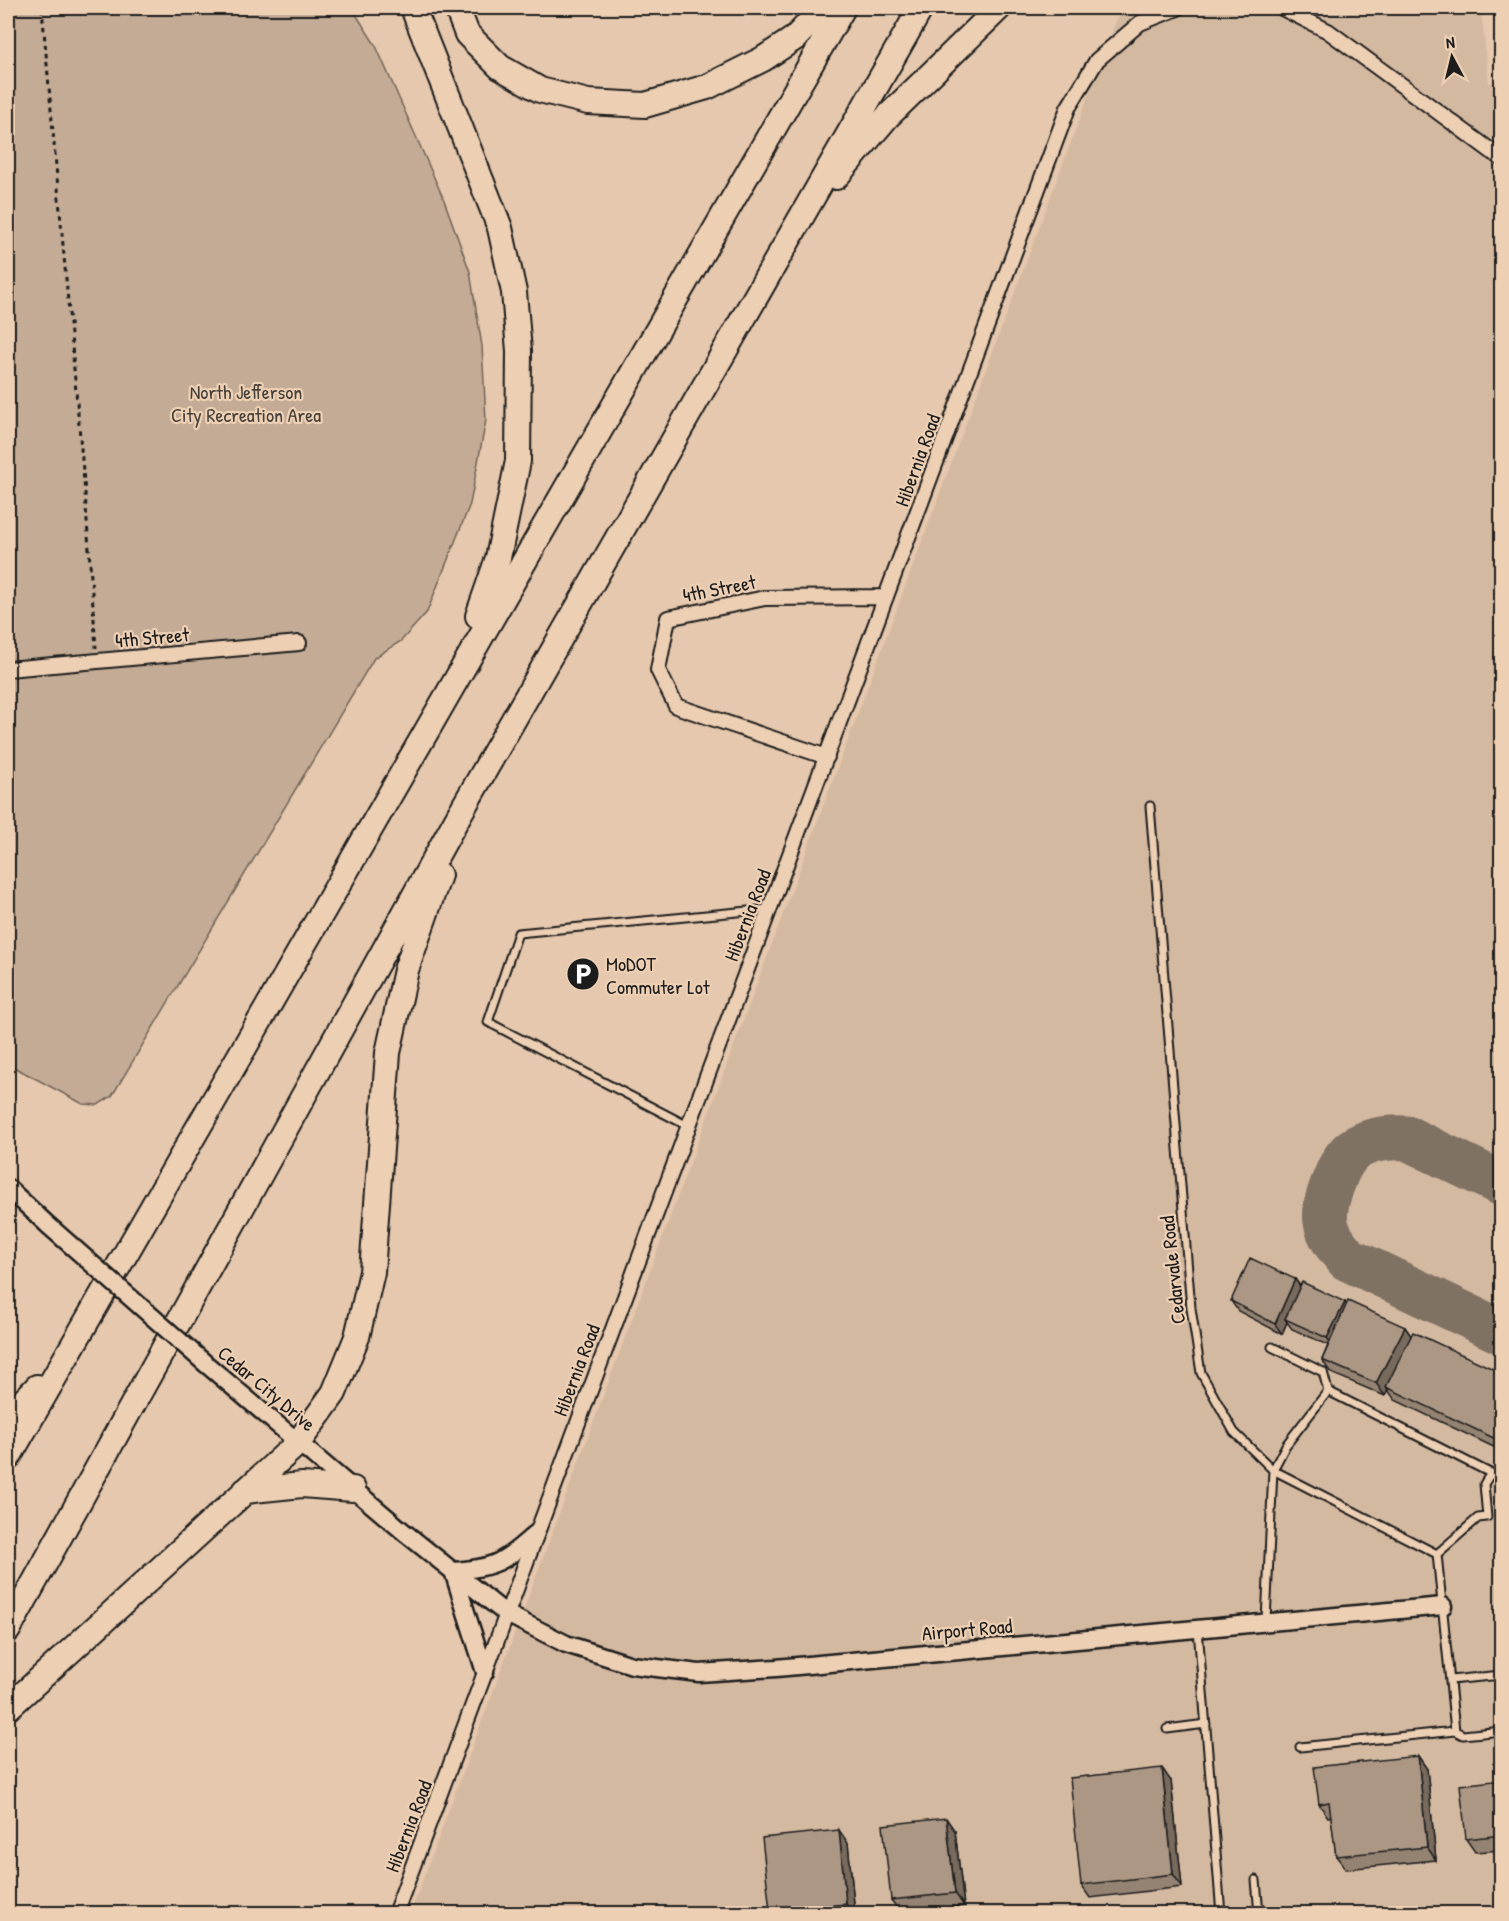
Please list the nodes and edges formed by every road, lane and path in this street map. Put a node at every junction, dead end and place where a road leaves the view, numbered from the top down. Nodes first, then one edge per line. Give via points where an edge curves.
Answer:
1 (42, 8) edge
2 (413, 8) edge
3 (457, 8) edge
4 (822, 8) edge
5 (843, 8) edge
6 (921, 8) edge
7 (999, 8) edge
8 (1178, 8) edge
9 (1282, 8) edge
10 (1502, 159) edge
11 (799, 220) junction
12 (886, 597) junction
13 (299, 643) dead end
14 (97, 661) junction
15 (461, 667) junction
16 (8, 669) edge
17 (827, 757) junction
18 (1150, 806) dead end
19 (459, 815) junction
20 (770, 909) junction
21 (688, 1126) junction
22 (8, 1188) edge
23 (1272, 1347) dead end
24 (60, 1364) junction
25 (1328, 1391) junction
26 (8, 1417) edge
27 (298, 1443) junction
28 (8, 1458) edge
29 (1273, 1470) junction
30 (1491, 1473) junction
31 (1502, 1479) edge
32 (353, 1490) junction
33 (245, 1491) junction
34 (535, 1534) junction
35 (1437, 1554) junction
36 (453, 1571) junction
37 (1443, 1606) junction
38 (506, 1613) junction
39 (1266, 1624) junction
40 (1198, 1629) junction
41 (8, 1630) edge
42 (485, 1672) junction
43 (1502, 1675) edge
44 (1450, 1680) junction
45 (8, 1708) edge
46 (1206, 1724) junction
47 (1167, 1729) dead end
48 (1455, 1731) junction
49 (1502, 1731) edge
50 (1300, 1747) dead end
51 (1256, 1880) dead end
52 (395, 1914) edge
53 (1221, 1914) edge
54 (1259, 1914) edge

1 - 14 path
2 - 15 highway via 501,228 514,292 519,351 518,461 498,558
3 - 4 highway via 467,34 500,67 540,90 588,102 645,105 707,87 764,59 795,38
5 - 15 highway
6 - 11 highway
7 - 11 highway via 887,117
8 - 12 street, Hibernia Road via 1140,23 1096,60 1068,108
9 - 10 street via 1328,31
11 - 19 highway
12 - 17 street, Hibernia Road
12 - 17 street, 4th Street via 765,598 668,618 658,670 676,706
13 - 14 street, 4th Street
14 - 16 street, 4th Street
15 - 24 highway
17 - 20 street, Hibernia Road
18 - 29 lane, Cedarvale Road via 1190,1297 1201,1373 1234,1432
19 - 27 highway via 406,970 388,1053 372,1272 357,1337 334,1394
19 - 41 highway
20 - 21 street, Hibernia Road
20 - 21 lane via 518,933 488,1022
21 - 34 street, Hibernia Road
22 - 27 street, Cedar City Drive, bridge
23 - 25 lane via 1323,1371
24 - 26 highway
24 - 28 highway
25 - 29 lane via 1286,1445
25 - 30 lane
27 - 32 street, Cedar City Drive
27 - 33 highway
29 - 35 lane, Cedarvale Road
29 - 39 lane
30 - 31 lane
30 - 35 lane via 1485,1484 1487,1517 1478,1518
32 - 33 highway via 302,1485
32 - 36 street, Cedar City Drive
33 - 45 highway
34 - 36 street via 508,1558 484,1569
34 - 38 street, Hibernia Road
35 - 37 lane
36 - 38 street, Cedar City Drive
36 - 42 street
37 - 39 street, Airport Road
37 - 44 lane
38 - 40 street, Airport Road via 577,1647 632,1665 699,1673
38 - 42 street, Hibernia Road
39 - 40 street, Airport Road
40 - 46 lane
42 - 52 street, Hibernia Road
43 - 44 lane
44 - 48 lane
46 - 47 lane
46 - 53 lane
48 - 49 lane via 1463,1735
48 - 50 lane
51 - 54 lane

